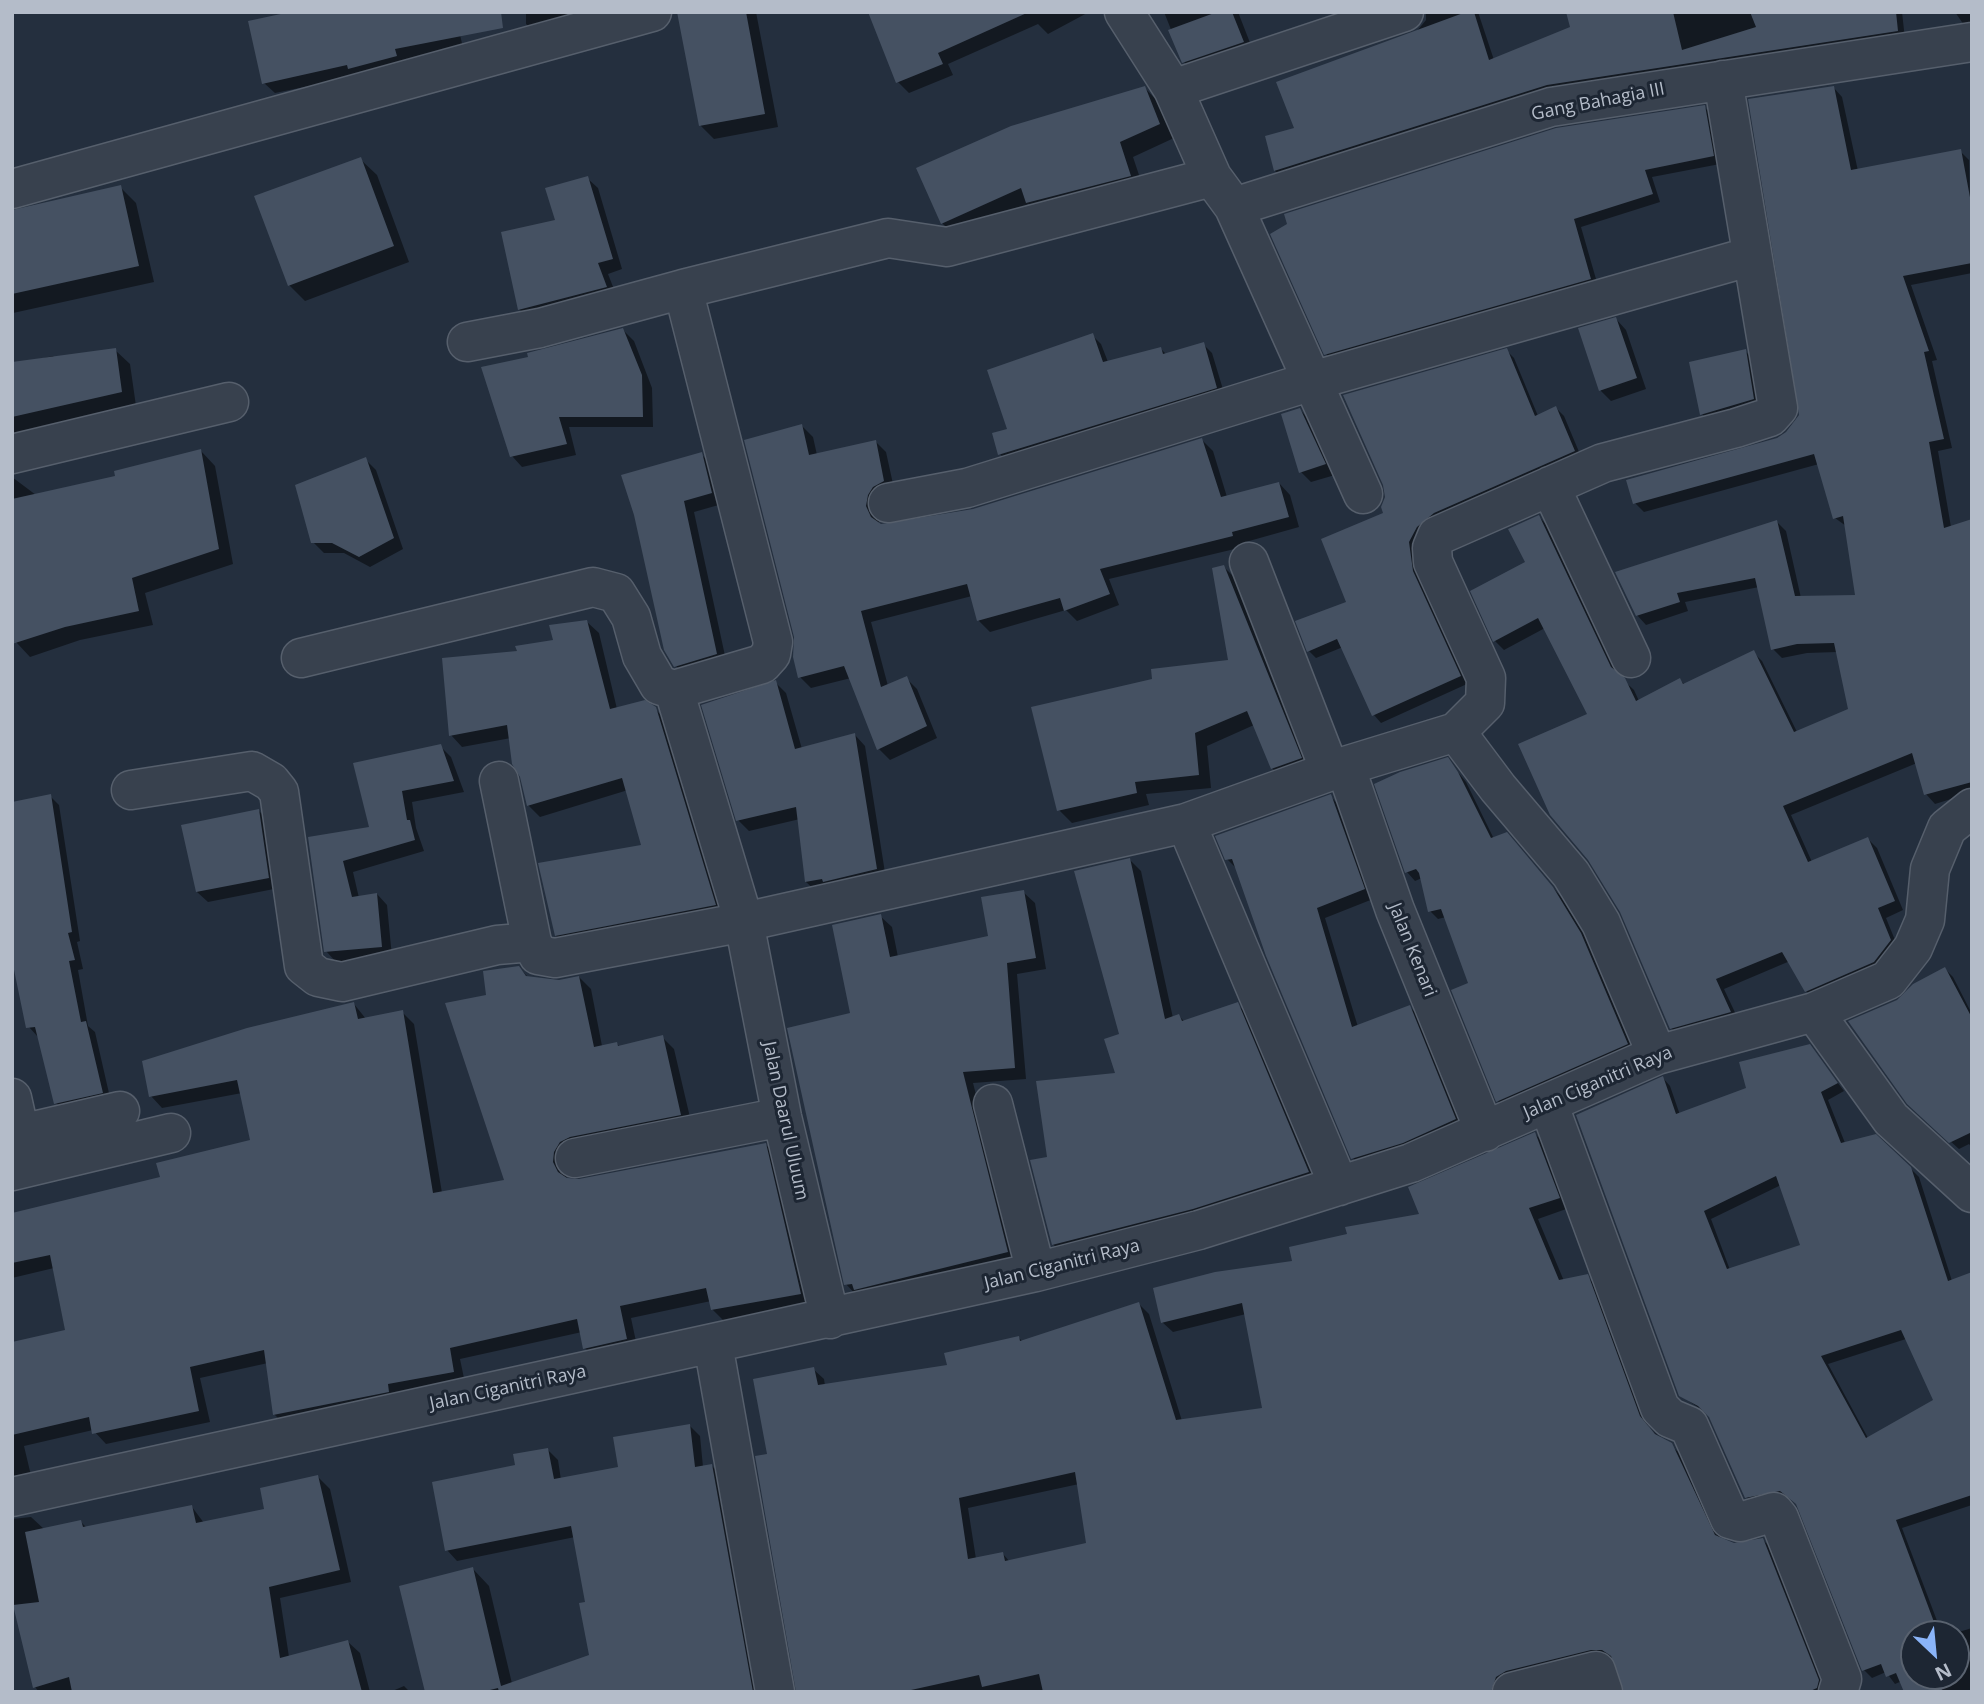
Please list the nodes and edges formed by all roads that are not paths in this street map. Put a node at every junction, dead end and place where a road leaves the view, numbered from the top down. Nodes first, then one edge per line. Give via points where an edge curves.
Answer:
1 (652, 12) edge
2 (1124, 12) edge
3 (1404, 12) edge
4 (1972, 42) edge
5 (1723, 80) junction
6 (1173, 89) junction
7 (12, 188) edge
8 (1223, 192) junction
9 (1752, 256) junction
10 (683, 289) junction
11 (467, 342) dead end
12 (1312, 381) junction
13 (229, 402) dead end
14 (12, 454) edge
15 (1550, 486) junction
16 (1363, 494) dead end
17 (888, 503) dead end
18 (1249, 562) dead end
19 (301, 658) dead end
20 (1631, 659) dead end
21 (674, 690) junction
22 (1456, 732) junction
23 (1338, 769) junction
24 (499, 781) dead end
25 (131, 790) dead end
26 (1972, 808) edge
27 (1186, 823) junction
28 (744, 922) junction
29 (532, 942) junction
30 (1814, 1012) junction
31 (1657, 1055) junction
32 (1548, 1103) junction
33 (993, 1104) dead end
34 (120, 1111) dead end
35 (782, 1117) junction
36 (1485, 1132) junction
37 (171, 1133) dead end
38 (14, 1135) edge
39 (575, 1158) dead end
40 (1339, 1186) junction
41 (1972, 1193) edge
42 (1036, 1272) junction
43 (830, 1318) junction
44 (713, 1344) junction
45 (12, 1497) edge
46 (775, 1692) edge
47 (1512, 1692) edge
48 (1603, 1692) edge
49 (1838, 1692) edge

1 - 7 street
2 - 6 street
3 - 6 street
4 - 5 street, Gang Bahagia III
5 - 8 street, Gang Bahagia III via 1551,107
5 - 9 street
6 - 8 street
8 - 10 street, Gang Bahagia III via 947,247 888,238
8 - 12 street
9 - 12 street
9 - 15 street via 1778,408 1770,417 1603,463
10 - 11 street, Gang Bahagia III via 540,328
10 - 21 street via 773,642 771,654 762,664
12 - 16 street
12 - 17 street via 967,488
13 - 14 street
15 - 20 street
15 - 22 street via 1437,536 1432,548 1433,562 1486,678 1485,703
18 - 23 street, Jalan Kenari
19 - 21 street via 593,587 616,593 631,617 651,674 659,685
21 - 28 street, Jalan Daarul Uluum
22 - 23 street
22 - 31 street via 1571,874 1601,923
23 - 27 street
23 - 36 street, Jalan Kenari
24 - 29 street
25 - 29 street via 252,771 271,782 279,792 304,965 318,976 342,982 497,945
26 - 30 street, Jalan Ciganitri Raya via 1947,828 1930,869 1925,920 1913,948 1888,980
27 - 28 street
27 - 40 street
28 - 29 street via 555,958 538,955
28 - 35 street, Jalan Daarul Uluum
30 - 31 street, Jalan Ciganitri Raya
30 - 41 street via 1891,1119
31 - 32 street, Jalan Ciganitri Raya
32 - 36 street, Jalan Ciganitri Raya
32 - 49 street via 1660,1408 1689,1426 1730,1518 1740,1522 1774,1512 1779,1518 1842,1679
33 - 42 street
34 - 38 street
35 - 39 street
35 - 43 street, Jalan Daarul Uluum
36 - 40 street, Jalan Ciganitri Raya
37 - 38 street
40 - 42 street, Jalan Ciganitri Raya via 1199,1230
42 - 43 street, Jalan Ciganitri Raya
43 - 44 street, Jalan Ciganitri Raya
44 - 45 street, Jalan Ciganitri Raya
44 - 46 street
47 - 48 street via 1596,1671

